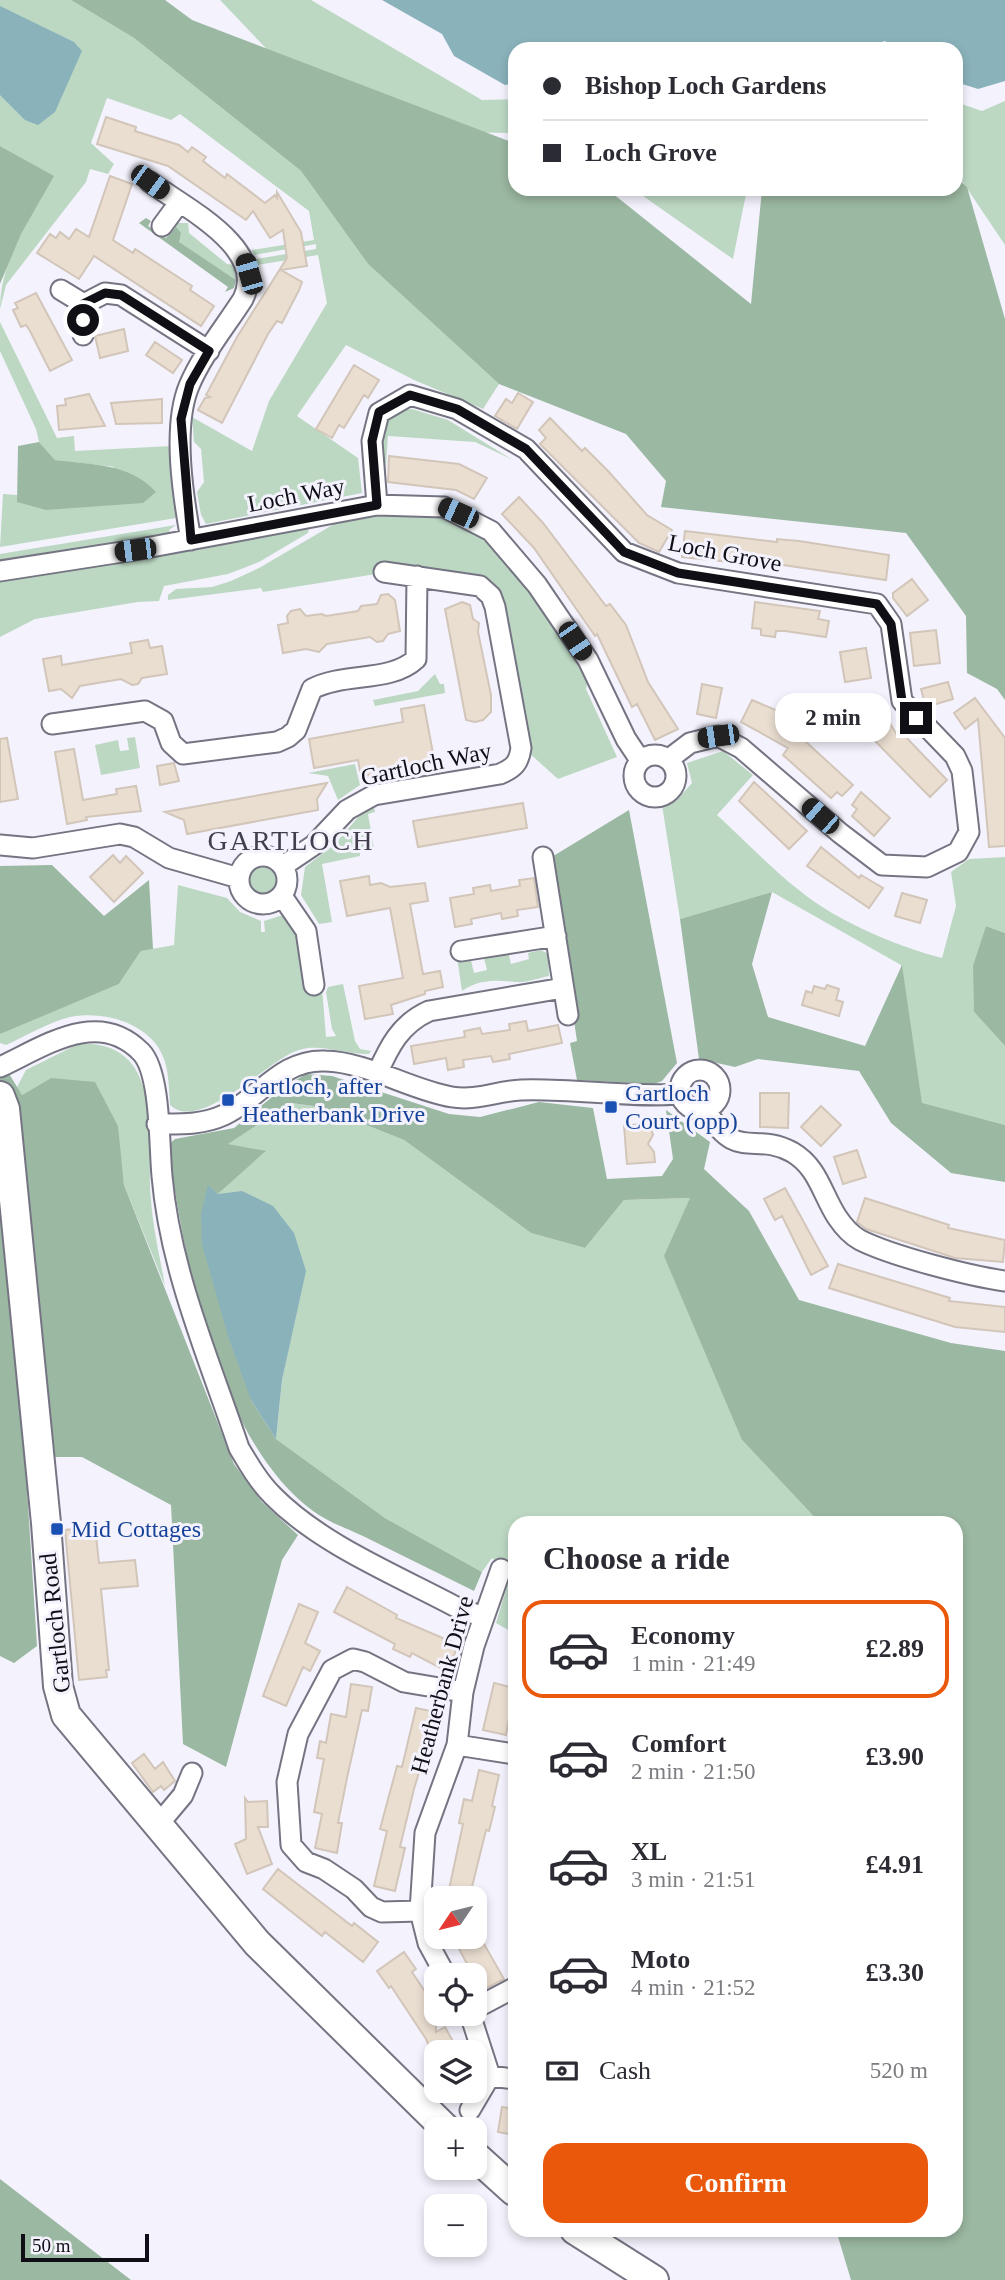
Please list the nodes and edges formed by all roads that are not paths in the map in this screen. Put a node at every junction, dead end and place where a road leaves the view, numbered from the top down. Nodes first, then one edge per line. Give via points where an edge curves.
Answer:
1 (150, 182) dead end
2 (179, 203) junction
3 (162, 226) dead end
4 (61, 290) dead end
5 (83, 304) junction
6 (83, 335) dead end
7 (209, 351) junction
8 (377, 505) junction
9 (191, 540) junction
10 (0, 571) edge
11 (384, 572) dead end
12 (417, 576) junction
13 (52, 724) dead end
14 (640, 760) junction
15 (669, 760) junction
16 (0, 845) edge
17 (543, 857) dead end
18 (283, 866) junction
19 (239, 878) junction
20 (282, 896) junction
21 (556, 936) junction
22 (472, 956) dead end
23 (314, 985) dead end
24 (563, 988) junction
25 (568, 1015) dead end
26 (0, 1067) edge
27 (376, 1074) junction
28 (680, 1094) junction
29 (0, 1096) edge
30 (706, 1110) junction
31 (157, 1124) junction
32 (1005, 1281) edge
33 (501, 1569) dead end
34 (484, 1617) junction
35 (463, 1692) junction
36 (457, 1745) junction
37 (508, 1753) edge
38 (192, 1773) dead end
39 (157, 1826) junction
40 (420, 1911) junction
41 (439, 1963) edge
42 (508, 1991) edge
43 (487, 2002) edge
44 (474, 2026) edge
45 (490, 2076) junction
46 (508, 2078) edge
47 (470, 2110) dead end
48 (434, 2117) edge
49 (487, 2166) edge
50 (508, 2185) edge
51 (586, 2237) edge
52 (654, 2280) edge

1 - 2 street
2 - 3 street
2 - 7 street via 237,248 249,274 249,288
4 - 5 street
5 - 6 street
5 - 7 street via 105,293 121,295
7 - 9 street via 190,384 181,419
8 - 9 street, Loch Way
8 - 14 street, Loch Way via 444,506 491,531 537,585 588,660
8 - 15 street, Loch Grove via 372,441 379,412 410,395 457,409 526,449 624,552 678,573 877,604 891,624 902,701 955,756 962,771 969,832 958,852 928,867 882,865 741,748 718,736 690,743
9 - 10 street, Loch Way
11 - 12 street, Gartloch Way
12 - 13 street via 416,659 403,668 312,689 296,730 277,742 183,754 171,743 163,721 145,712
12 - 18 street, Gartloch Way via 480,586 491,596 509,673 519,759 500,774 374,795 358,802 314,845
14 - 15 street via 651,754
14 - 15 street via 634,771 635,785 644,794 657,797 670,791 676,778
16 - 19 street via 33,848 120,834 176,860
17 - 21 street
18 - 19 street via 269,857 253,858
18 - 20 street via 288,881
19 - 20 street via 243,893 254,903 269,904
20 - 23 street via 306,930
21 - 22 street
21 - 24 street
24 - 25 street
24 - 27 street via 429,1011 395,1036
26 - 31 street via 71,1034 103,1030 141,1052 151,1067
27 - 28 street via 454,1098 479,1099 518,1090 641,1097
27 - 31 street via 326,1060 296,1065 226,1114 199,1124
28 - 30 street via 690,1108
28 - 30 street via 688,1074 709,1072 716,1077 720,1092
29 - 39 main road, Gartloch Road via 23,1287 58,1686 66,1715 78,1732
30 - 32 street via 727,1138 790,1151 805,1162 836,1216 857,1238 982,1278
31 - 34 street via 173,1249 239,1448 254,1473 272,1495 318,1533 460,1609
33 - 34 street, Heatherbank Drive
34 - 35 street, Heatherbank Drive
35 - 36 street, Heatherbank Drive
35 - 40 street via 404,1682 365,1662 341,1665 332,1670 298,1734 287,1782 290,1846 298,1856 324,1869 382,1912
36 - 37 street
36 - 40 street, Heatherbank Drive via 425,1833
38 - 39 street via 183,1795
39 - 48 main road, Gartloch Road via 257,1943
40 - 41 street, Heatherbank Drive
42 - 43 street
44 - 45 street
45 - 46 street
45 - 47 street
49 - 50 main road
51 - 52 main road

